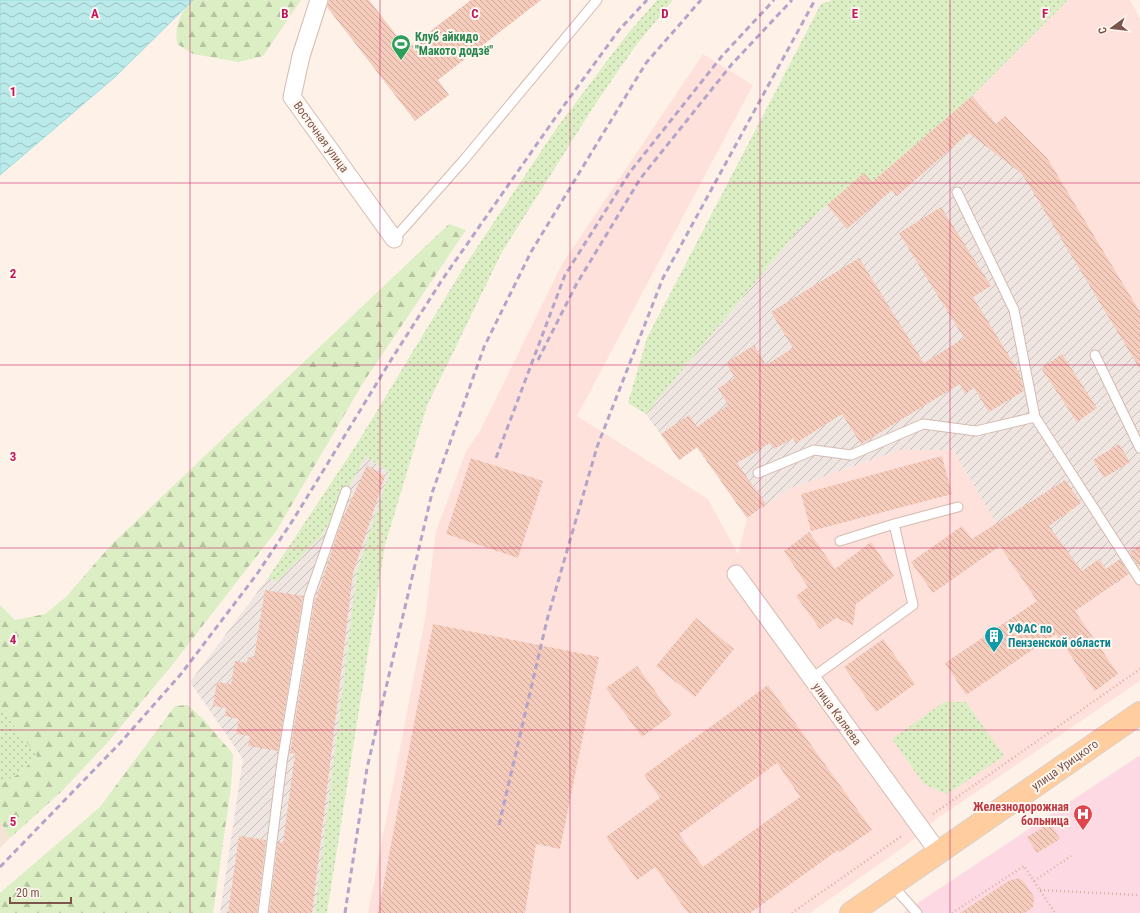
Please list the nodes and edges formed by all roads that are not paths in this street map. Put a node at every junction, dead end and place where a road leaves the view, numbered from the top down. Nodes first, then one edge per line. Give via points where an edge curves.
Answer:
1 (319, 0) edge
2 (597, 0) edge
3 (957, 192) dead end
4 (394, 239) joint
5 (1095, 355) dead end
6 (1035, 418) junction
7 (1140, 448) edge
8 (758, 473) dead end
9 (346, 491) dead end
10 (958, 507) dead end
11 (894, 524) junction
12 (840, 541) dead end
13 (736, 574) dead end
14 (1140, 580) edge
15 (812, 678) junction
16 (1140, 712) edge
17 (938, 853) junction
18 (892, 885) junction
19 (263, 913) edge
20 (851, 913) edge
21 (917, 913) edge

1 - 4 street, Восточная улица via 300,56 292,97
2 - 4 lane via 463,161
3 - 6 lane via 1014,310
5 - 7 lane
6 - 8 lane via 976,431 922,424 851,455 814,450
6 - 14 lane
9 - 19 lane via 308,597 282,762
10 - 11 lane
11 - 12 lane
11 - 15 lane via 913,605
13 - 15 street, улица Каляева
15 - 17 street, улица Каляева
16 - 17 main road, улица Урицкого
17 - 18 main road, улица Урицкого
18 - 20 main road, улица Урицкого
18 - 21 lane

